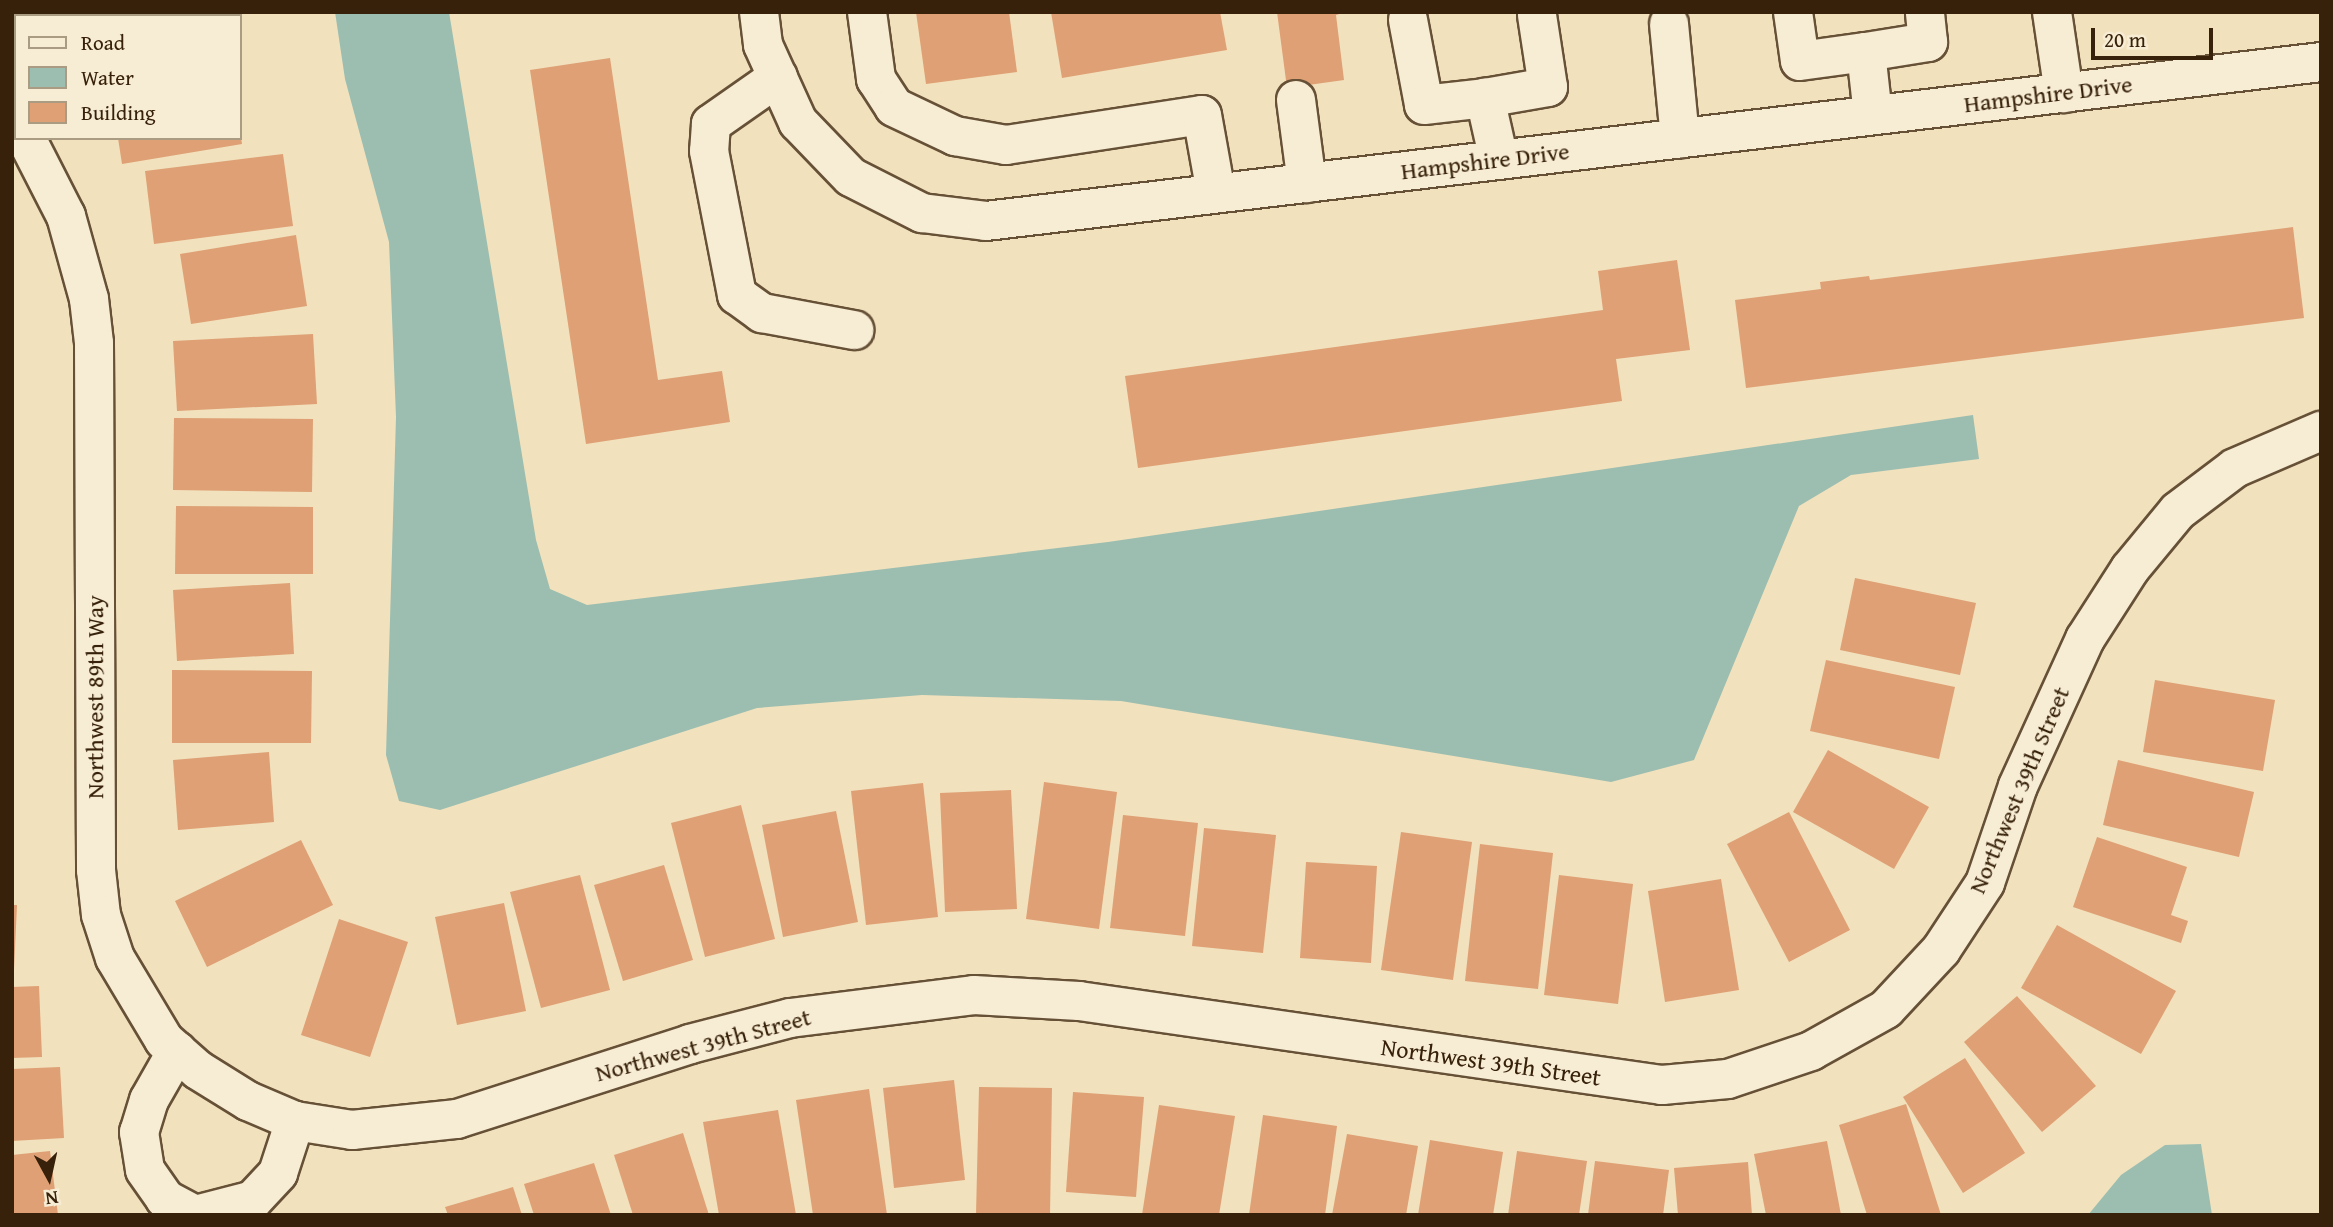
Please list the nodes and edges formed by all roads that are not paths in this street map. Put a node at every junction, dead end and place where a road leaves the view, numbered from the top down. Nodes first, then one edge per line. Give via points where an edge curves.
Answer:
1 (758, 12) edge
2 (867, 12) edge
3 (1793, 12) edge
4 (1924, 12) edge
5 (2052, 12) edge
6 (1537, 15) dead end
7 (1408, 19) dead end
8 (1669, 24) dead end
9 (1866, 52) junction
10 (2321, 62) edge
11 (778, 77) junction
12 (2064, 93) junction
13 (1485, 98) junction
14 (1296, 100) dead end
15 (1873, 115) junction
16 (1680, 138) junction
17 (27, 140) edge
18 (1499, 160) junction
19 (1307, 183) junction
20 (1216, 193) junction
21 (854, 330) dead end
22 (2321, 431) edge
23 (177, 1051) junction
24 (295, 1121) junction
25 (352, 1130) joint
26 (195, 1215) edge

1 - 11 street, Hampshire Drive via 763,45
2 - 20 street via 876,79 894,107 955,136 1006,145 1202,115
3 - 9 street via 1800,61
4 - 9 street via 1928,42
5 - 12 street
6 - 13 street via 1548,86
7 - 13 street via 1424,105
8 - 16 street
9 - 15 street
10 - 12 street, Hampshire Drive
11 - 20 street, Hampshire Drive via 797,122 851,177 922,214 986,221
11 - 21 street via 711,124 709,151 737,295 762,313
12 - 15 street, Hampshire Drive
13 - 18 street
14 - 19 street
15 - 16 street, Hampshire Drive
16 - 18 street, Hampshire Drive
17 - 23 street, Northwest 89th Way via 66,216 89,299 94,343 94,823 101,915 115,958 135,995 164,1040
18 - 19 street, Hampshire Drive
19 - 20 street, Hampshire Drive
22 - 25 street, Northwest 39th Street via 2235,468 2178,510 2130,569 2085,639 2018,786 1986,883 1941,950 1886,1009 1811,1051 1728,1079 1661,1085 1079,1001 974,995 790,1018 690,1044 457,1119
23 - 24 street, Northwest 89th Way via 248,1101
23 - 26 street via 149,1100 139,1132 145,1170 165,1199
24 - 25 street, Northwest 89th Way
24 - 26 street via 278,1172 253,1200

